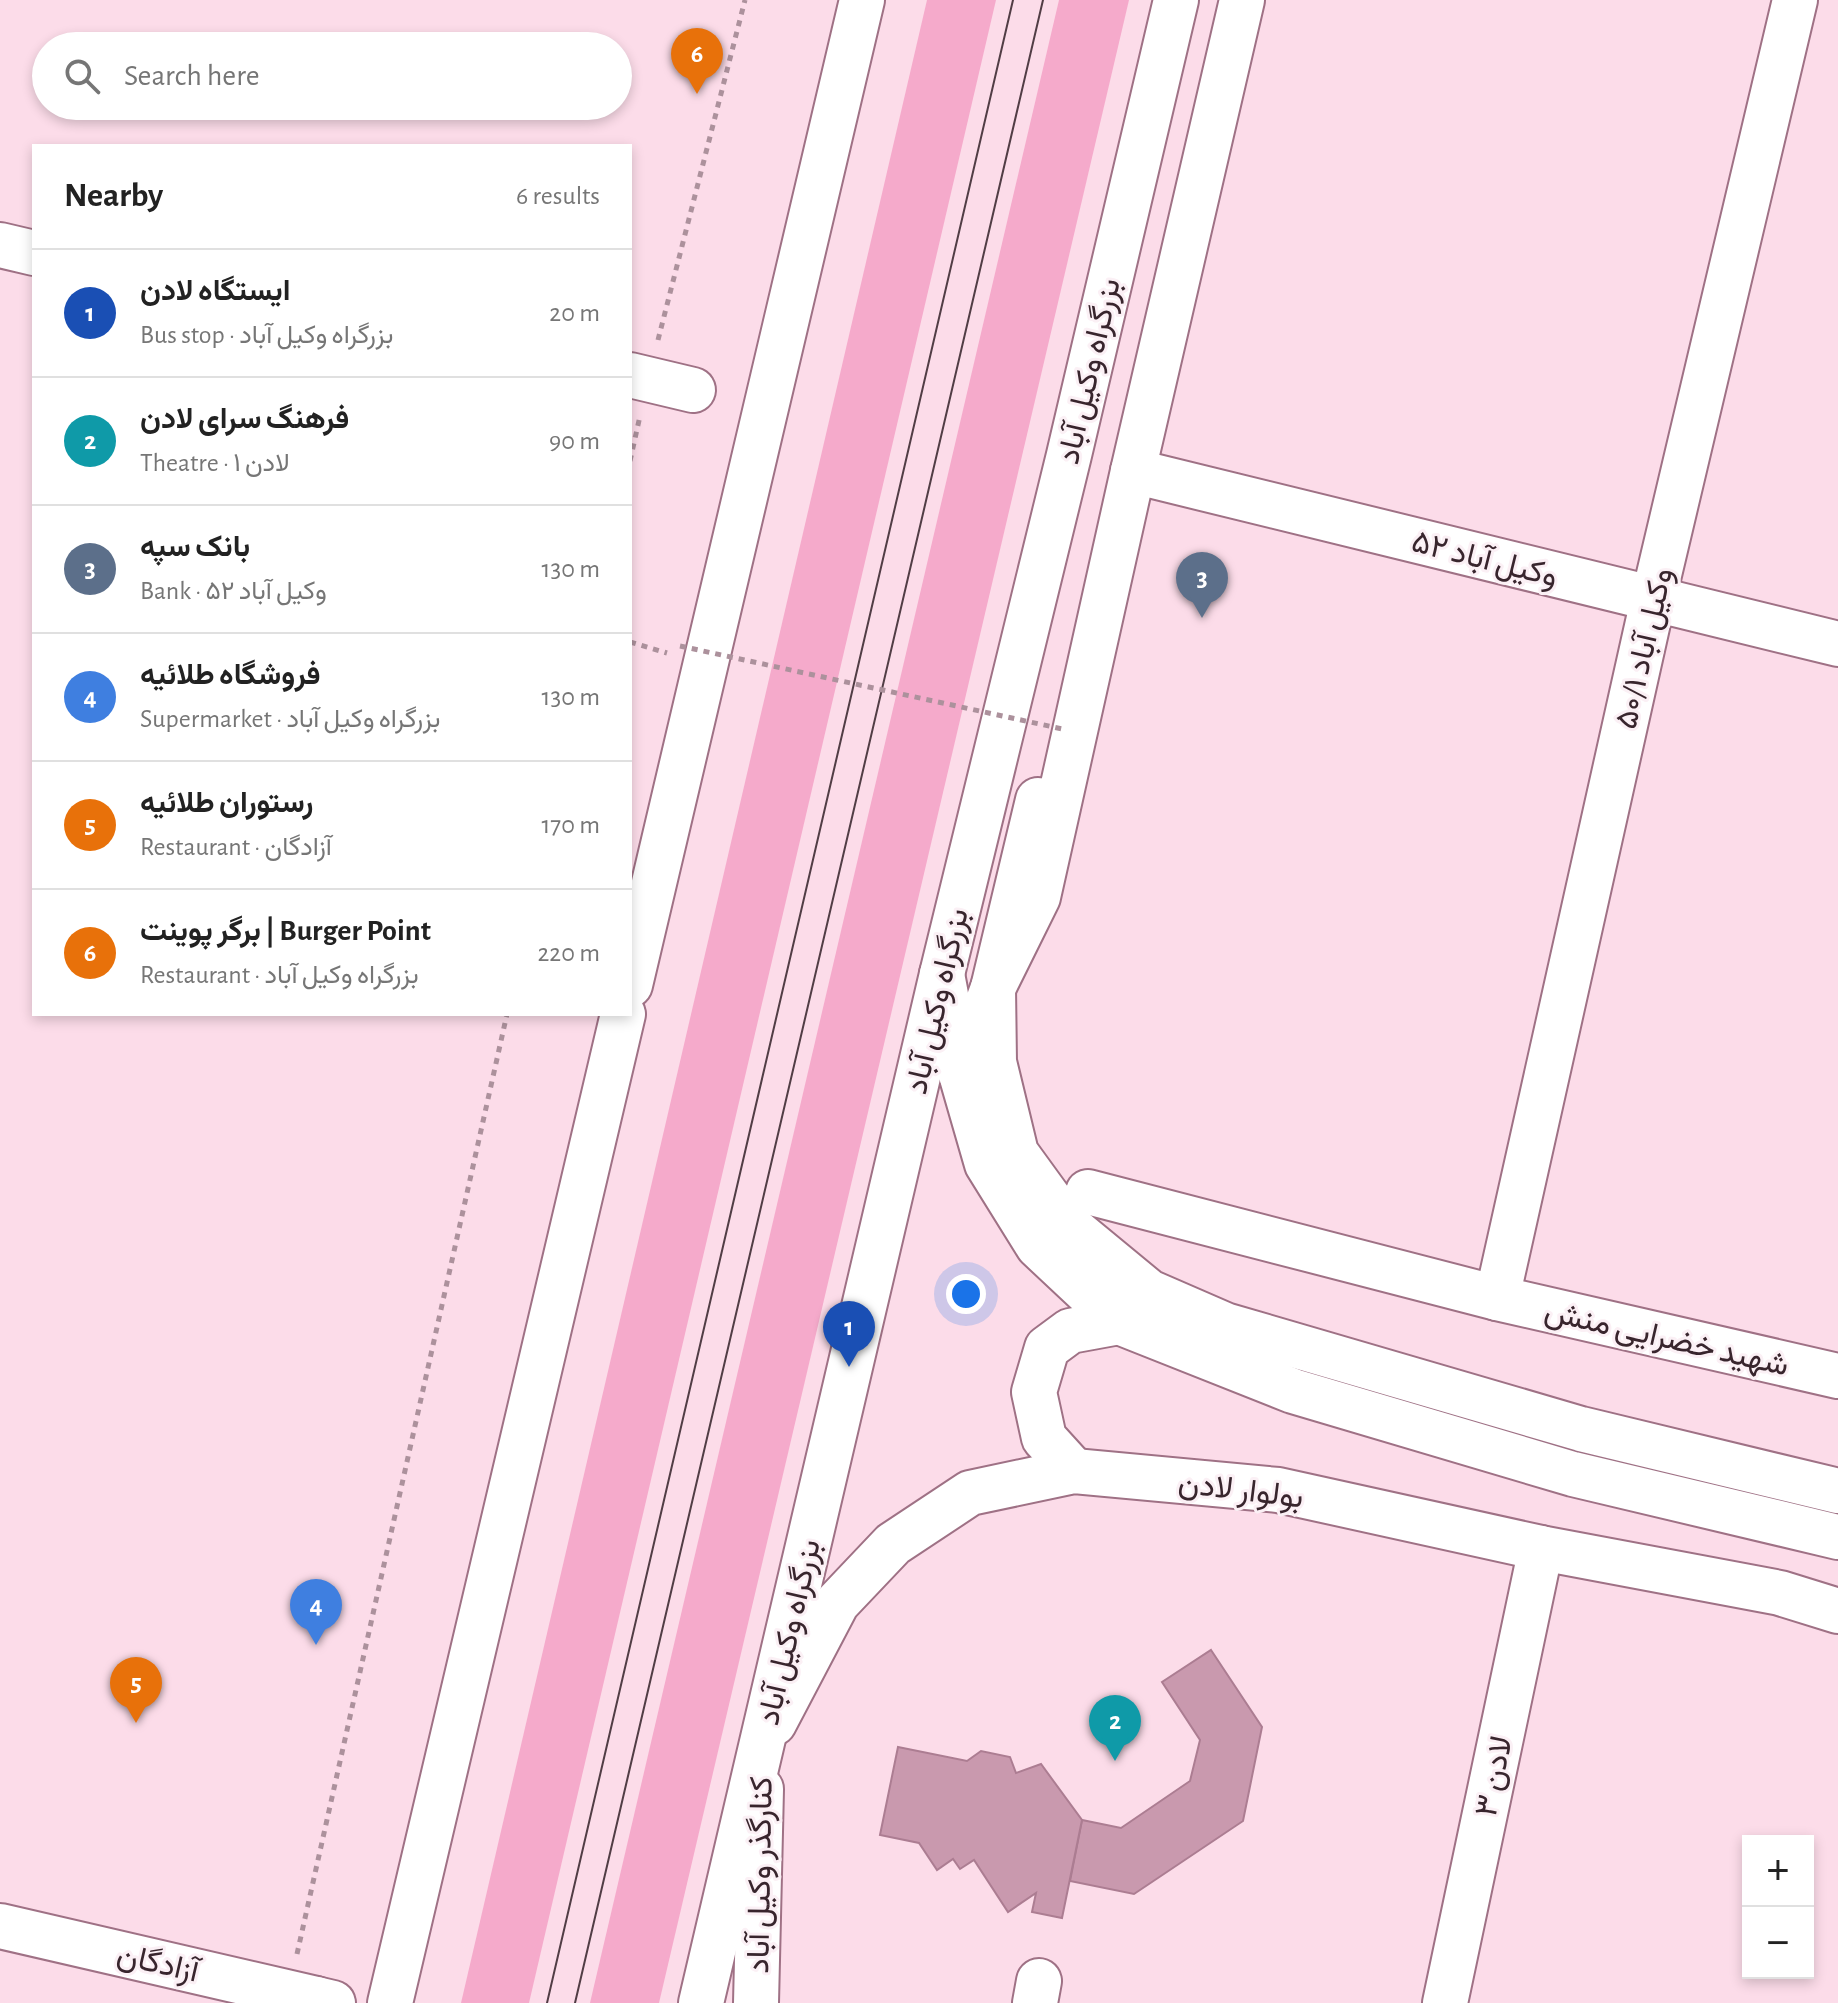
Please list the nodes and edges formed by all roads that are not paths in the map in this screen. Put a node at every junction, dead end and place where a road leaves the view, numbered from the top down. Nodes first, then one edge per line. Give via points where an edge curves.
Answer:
1 (862, 0) edge
2 (1176, 0) edge
3 (1242, 0) edge
4 (1795, 0) edge
5 (0, 245) edge
6 (32, 253) edge
7 (639, 376) edge
8 (693, 390) dead end
9 (1133, 471) junction
10 (1653, 600) junction
11 (1838, 644) edge
12 (1059, 739) road end
13 (942, 974) junction
14 (632, 977) edge
15 (993, 988) junction
16 (623, 1016) edge
17 (961, 1074) junction
18 (1088, 1192) dead end
19 (1497, 1298) junction
20 (1119, 1322) junction
21 (1838, 1376) edge
22 (1074, 1471) junction
23 (1838, 1491) edge
24 (1838, 1537) edge
25 (1541, 1548) junction
26 (1838, 1611) edge
27 (762, 1746) junction
28 (0, 1926) edge
29 (313, 1998) edge
30 (390, 2003) edge
31 (701, 2003) edge
32 (756, 2003) edge
33 (1445, 2003) edge

1 - 14 main road
2 - 13 main road, بزرگراه وکیل آباد
3 - 9 main road
4 - 10 main road, وکیل آباد ۵۰/۱
5 - 6 main road
7 - 8 main road
9 - 10 main road, ۵۲ وکیل آباد
9 - 15 main road via 1038,897
10 - 11 main road, ۵۲ وکیل آباد
10 - 19 main road, وکیل آباد ۵۰/۱
12 - 15 main road
13 - 17 main road
13 - 27 main road, بزرگراه وکیل آباد
15 - 17 main road
15 - 23 main road via 994,1062 1016,1153 1069,1226 1149,1292 1225,1325 1566,1425
16 - 30 main road
17 - 20 main road via 987,1164 1038,1246
18 - 19 main road, شهید خضرایی منش
19 - 21 main road, شهید خضرایی منش
20 - 22 main road via 1070,1331 1047,1348 1034,1392 1044,1438
20 - 24 main road via 1293,1391 1573,1474
22 - 25 main road, بولوار لادن via 1278,1490
22 - 27 main road, بولوار لادن via 970,1493 893,1544 837,1603
25 - 26 main road, بولوار لادن via 1780,1593
25 - 33 main road, لادن ۳
27 - 31 main road, بزرگراه وکیل آباد
27 - 32 main road, کنارگذر وکیل آباد
28 - 29 main road, آزادگان

